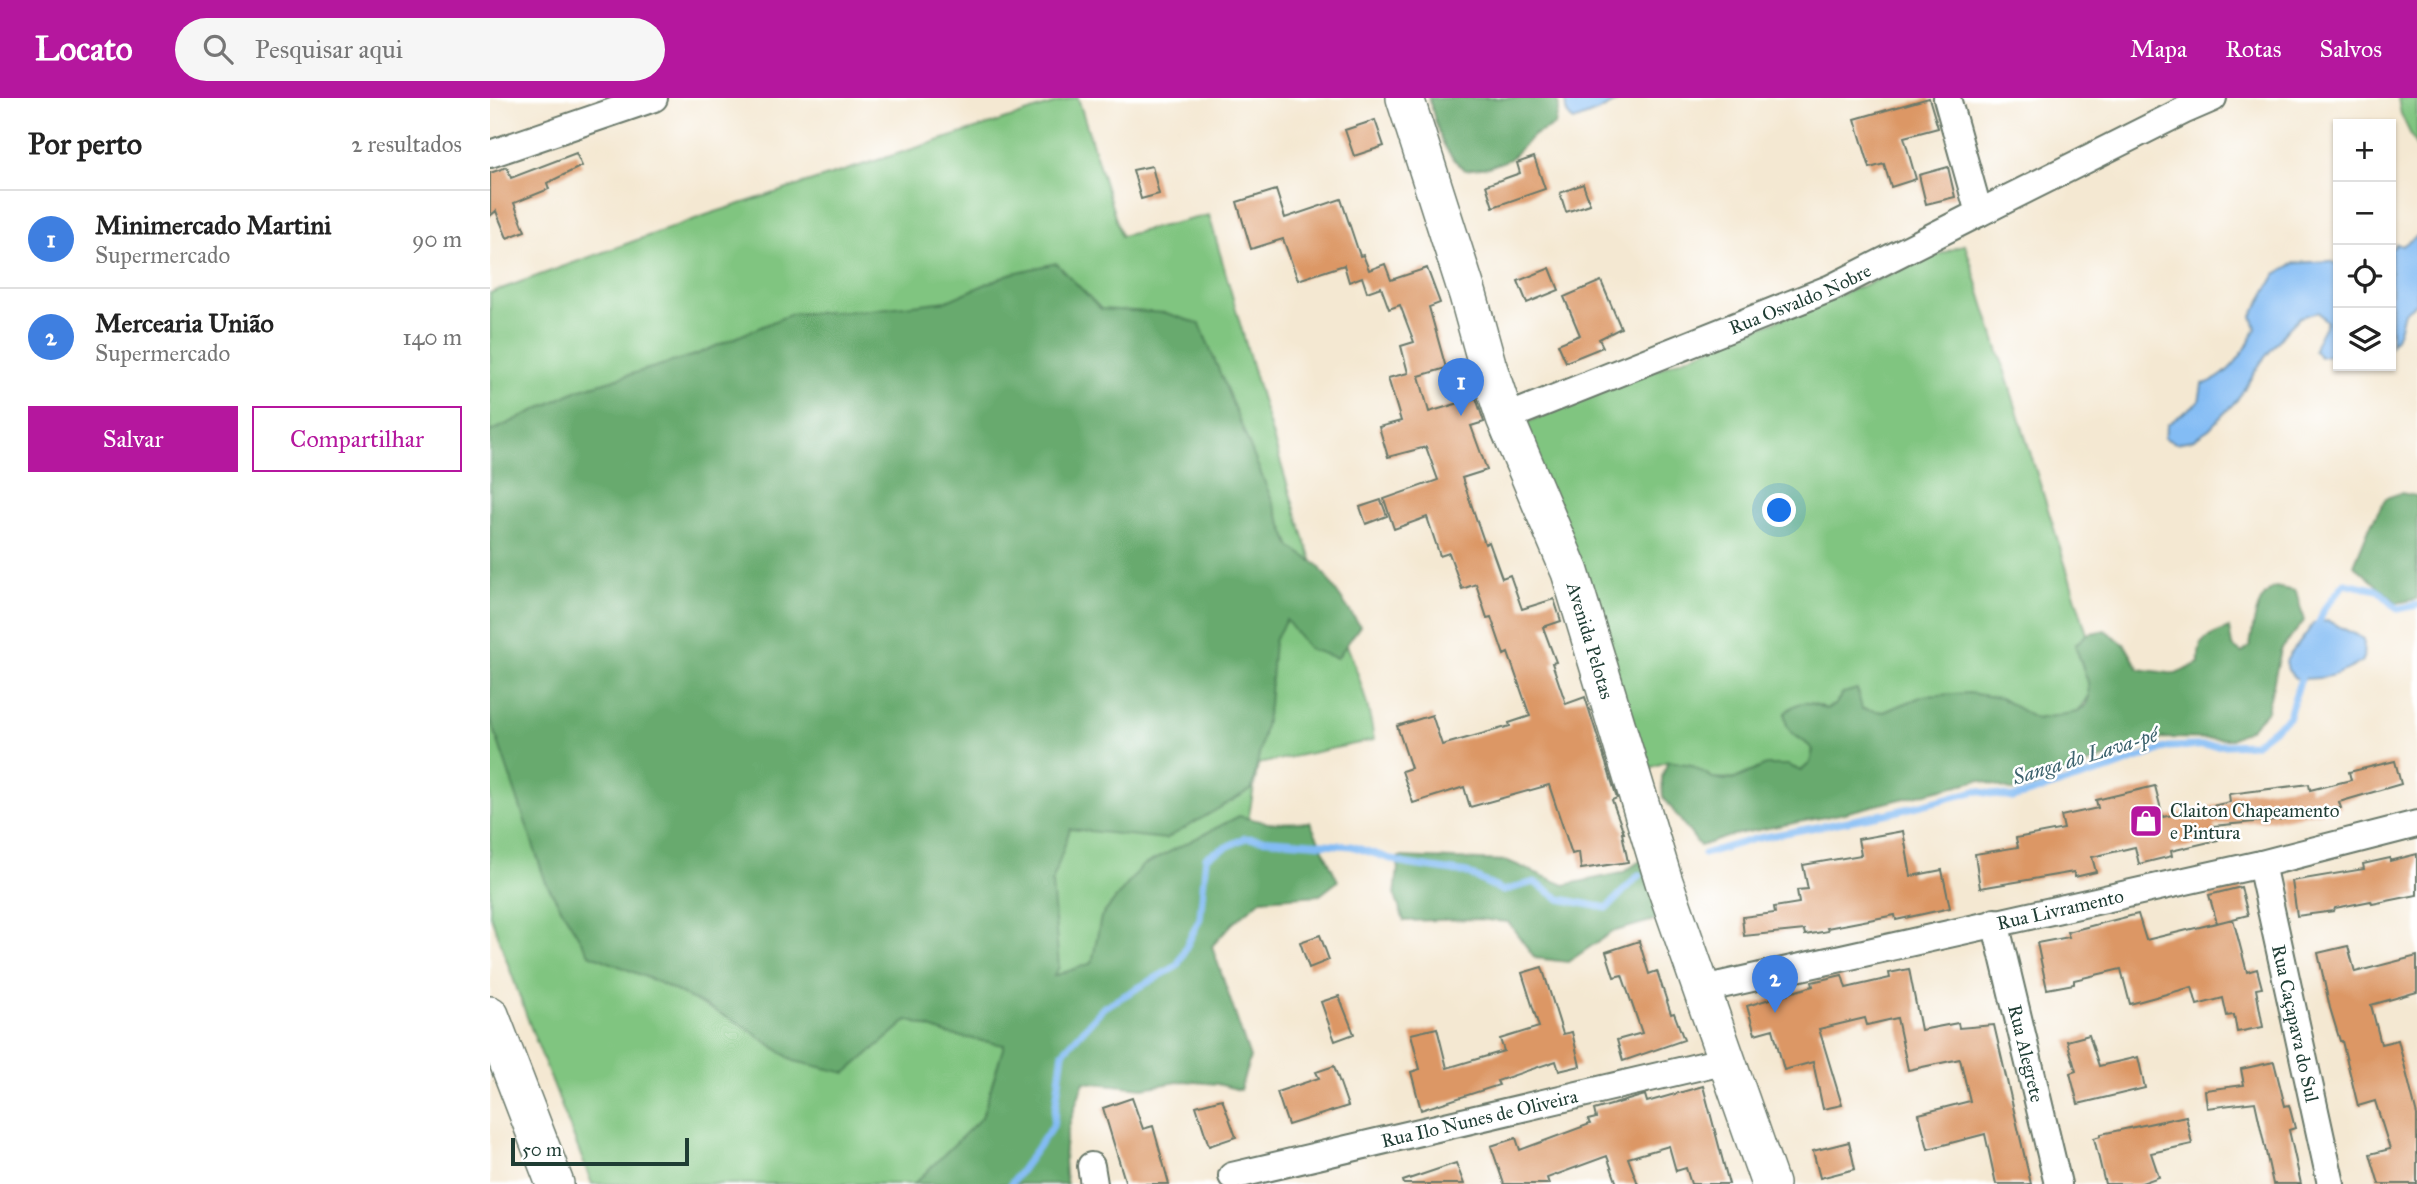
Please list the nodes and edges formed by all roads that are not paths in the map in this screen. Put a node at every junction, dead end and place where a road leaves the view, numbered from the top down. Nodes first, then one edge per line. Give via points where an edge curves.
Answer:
1 (654, 98) edge
2 (1405, 98) edge
3 (1947, 98) edge
4 (2213, 98) edge
5 (490, 154) edge
6 (1979, 213) junction
7 (1506, 418) junction
8 (2417, 824) edge
9 (2261, 864) junction
10 (1995, 922) junction
11 (1703, 989) junction
12 (490, 1015) edge
13 (1727, 1060) junction
14 (1232, 1176) dead end
15 (555, 1184) edge
16 (1770, 1184) edge
17 (2058, 1184) edge
18 (2330, 1184) edge

1 - 5 street
2 - 7 street, Avenida Pelotas
3 - 6 street
4 - 6 street, Rua Osvaldo Nobre
6 - 7 street, Rua Osvaldo Nobre via 1831,288
7 - 11 street, Avenida Pelotas via 1570,572 1664,882
8 - 9 street, Rua Livramento
9 - 10 street, Rua Livramento
9 - 18 street, Rua Caçapava do Sul
10 - 11 street, Rua Livramento
10 - 17 street, Rua Alegrete
11 - 13 street, Avenida Pelotas
12 - 15 street
13 - 14 street, Rua Ilo Nunes de Oliveira
13 - 16 street, Avenida Pelotas

